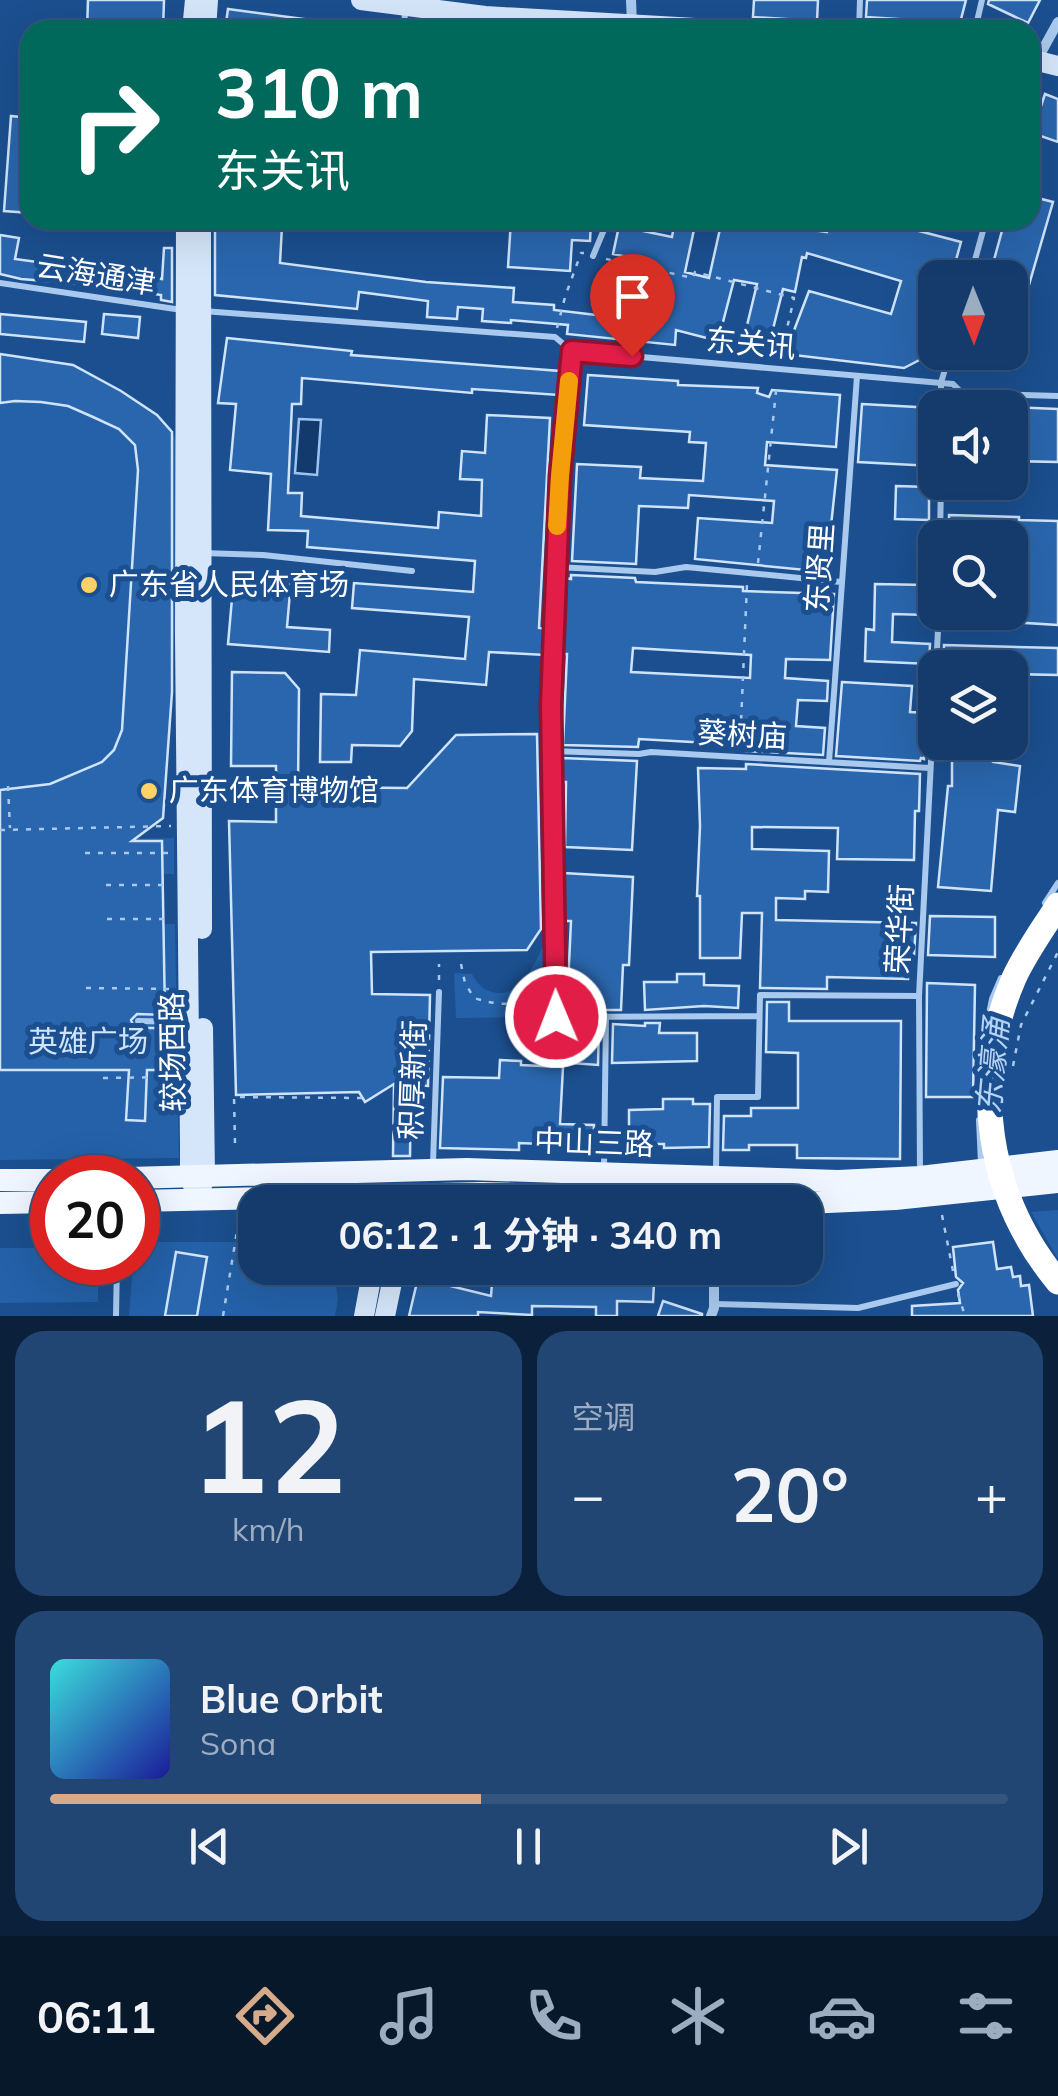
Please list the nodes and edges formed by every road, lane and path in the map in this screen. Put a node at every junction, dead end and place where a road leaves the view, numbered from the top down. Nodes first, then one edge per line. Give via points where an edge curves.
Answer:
1 (361, 0) edge
2 (406, 6) junction
3 (405, 20) edge
4 (550, 20) edge
5 (1058, 22) edge
6 (1040, 50) edge
7 (187, 230) edge
8 (200, 230) edge
9 (604, 230) edge
10 (983, 230) edge
11 (593, 256) junction
12 (975, 260) edge
13 (0, 283) edge
14 (194, 310) junction
15 (555, 338) junction
16 (572, 351) junction
17 (778, 369) junction
18 (945, 370) edge
19 (856, 376) junction
20 (941, 383) junction
21 (941, 390) edge
22 (1058, 396) edge
23 (202, 553) junction
24 (556, 567) junction
25 (412, 570) dead end
26 (748, 573) junction
27 (757, 574) junction
28 (841, 582) junction
29 (552, 751) junction
30 (739, 757) junction
31 (930, 760) edge
32 (829, 762) junction
33 (930, 768) junction
34 (8, 786) dead end
35 (187, 826) junction
36 (0, 830) edge
37 (10, 830) junction
38 (85, 853) dead end
39 (188, 853) junction
40 (1058, 883) edge
41 (106, 885) dead end
42 (179, 885) dead end
43 (1053, 907) edge
44 (107, 919) dead end
45 (180, 919) dead end
46 (555, 948) junction
47 (1058, 952) edge
48 (1008, 963) dead end
49 (439, 964) dead end
50 (462, 964) dead end
51 (86, 988) dead end
52 (189, 989) junction
53 (439, 992) joint
54 (919, 996) junction
55 (606, 1016) junction
56 (759, 1016) junction
57 (138, 1021) dead end
58 (189, 1022) junction
59 (980, 1061) dead end
60 (1012, 1069) dead end
61 (103, 1078) dead end
62 (190, 1078) junction
63 (362, 1098) dead end
64 (979, 1118) dead end
65 (235, 1143) dead end
66 (1058, 1161) edge
67 (398, 1170) junction
68 (433, 1170) junction
69 (604, 1173) junction
70 (198, 1175) junction
71 (1018, 1176) junction
72 (160, 1177) edge
73 (920, 1177) junction
74 (0, 1180) edge
75 (30, 1180) edge
76 (982, 1181) junction
77 (1058, 1182) edge
78 (396, 1185) edge
79 (671, 1185) edge
80 (715, 1185) edge
81 (791, 1185) edge
82 (938, 1195) junction
83 (198, 1200) junction
84 (238, 1200) edge
85 (160, 1201) edge
86 (0, 1202) edge
87 (30, 1202) edge
88 (823, 1202) edge
89 (238, 1224) edge
90 (1058, 1271) edge
91 (1058, 1282) edge
92 (956, 1284) junction
93 (117, 1285) edge
94 (370, 1285) edge
95 (391, 1285) edge
96 (713, 1285) edge
97 (712, 1310) edge
98 (116, 1316) edge
99 (223, 1316) edge
100 (364, 1316) edge
101 (385, 1316) edge
102 (965, 1316) edge

1 - 2 street
2 - 3 lane
2 - 4 street
5 - 6 street
7 - 14 street, 较场西路
8 - 14 street, 较场西路
9 - 11 lane
10 - 12 lane
11 - 15 path via 581,253
11 - 17 path via 693,278 695,272 794,298
13 - 14 lane, 云海通津
14 - 15 lane
14 - 23 street, 较场西路
14 - 35 street, 较场西路
15 - 16 lane
16 - 17 lane, 东关讯
16 - 24 lane
17 - 19 lane, 东关讯
17 - 27 path
18 - 20 lane
19 - 20 lane, 东关讯
19 - 28 lane, 东贤里
20 - 21 lane
20 - 22 lane, 东关讯 via 962,394
23 - 25 lane
23 - 70 street, 较场西路
24 - 26 lane
24 - 29 lane
26 - 27 lane
26 - 30 path
27 - 28 lane
28 - 32 lane, 东贤里
29 - 30 lane, 葵树庙
29 - 46 lane
30 - 32 lane, 葵树庙
31 - 33 lane, 荣华街
32 - 33 lane, 葵树庙
33 - 54 lane, 荣华街
34 - 37 path
35 - 37 path
35 - 39 street, 较场西路
36 - 37 path
38 - 39 path
39 - 52 street, 较场西路
40 - 43 lane
41 - 42 path
43 - 90 highway, bridge via 1007,1001 990,1100 1012,1206
43 - 91 highway, bridge via 1005,1001 989,1104 1011,1207
44 - 45 path
46 - 50 path via 532,994 510,1005 474,998
46 - 55 lane via 556,1017
47 - 60 path via 1021,1025
48 - 59 lane via 992,999
49 - 53 path
51 - 52 path
52 - 58 street, 较场西路
53 - 68 lane, 积厚新街
54 - 56 lane via 760,995
54 - 73 lane, 荣华街
55 - 56 lane
55 - 69 lane
56 - 80 lane via 758,1097 717,1097
57 - 58 lane
58 - 62 street, 较场西路
61 - 62 path
62 - 70 street, 较场西路
63 - 65 path via 234,1097
64 - 76 lane
66 - 71 main road, 中山三路
67 - 68 main road, 中山三路
67 - 70 main road, 中山三路
67 - 78 street
68 - 69 main road, 中山三路
69 - 79 main road, 中山三路
70 - 72 main road, 中山三路
70 - 83 street, 较场西路
71 - 76 main road, 中山三路
71 - 77 main road, 中山三路
73 - 76 main road, 中山三路
73 - 81 main road, 中山三路
74 - 75 main road
76 - 82 main road, 中山三路
82 - 88 main road, 中山三路
82 - 92 path
83 - 84 main road, 中山三路
83 - 85 main road, 中山三路
86 - 87 main road
89 - 99 path
92 - 97 lane via 858,1308
92 - 102 path
93 - 98 lane
94 - 100 street
95 - 101 street
96 - 97 street

